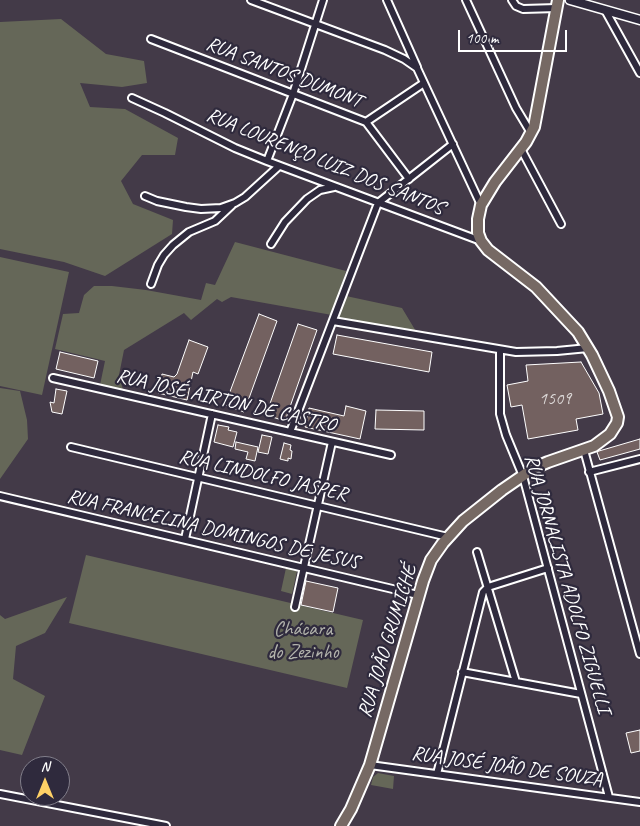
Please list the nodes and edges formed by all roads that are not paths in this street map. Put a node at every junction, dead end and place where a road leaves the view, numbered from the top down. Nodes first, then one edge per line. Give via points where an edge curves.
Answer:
1 (251, 0) edge
2 (323, 0) edge
3 (387, 0) edge
4 (466, 0) edge
5 (512, 0) edge
6 (570, 0) edge
7 (580, 1) edge
8 (558, 4) edge
9 (605, 10) junction
10 (640, 20) edge
11 (314, 24) junction
12 (151, 39) dead end
13 (417, 68) junction
14 (640, 73) edge
15 (424, 83) junction
16 (293, 94) junction
17 (132, 98) dead end
18 (366, 122) junction
19 (531, 133) junction
20 (453, 144) junction
21 (521, 149) junction
22 (267, 161) junction
23 (279, 166) junction
24 (408, 179) junction
25 (335, 187) junction
26 (145, 196) dead end
27 (235, 203) junction
28 (378, 203) junction
29 (480, 205) junction
30 (561, 224) dead end
31 (481, 241) junction
32 (271, 244) dead end
33 (151, 284) dead end
34 (333, 320) junction
35 (588, 348) junction
36 (500, 350) junction
37 (53, 378) dead end
38 (212, 414) junction
39 (290, 432) junction
40 (332, 442) junction
41 (70, 447) dead end
42 (584, 450) junction
43 (391, 455) dead end
44 (640, 459) edge
45 (589, 472) junction
46 (524, 476) junction
47 (198, 477) junction
48 (0, 496) edge
49 (318, 506) junction
50 (448, 537) junction
51 (185, 539) junction
52 (477, 552) dead end
53 (304, 568) junction
54 (548, 568) junction
55 (488, 587) junction
56 (418, 595) junction
57 (295, 607) dead end
58 (640, 654) edge
59 (462, 672) junction
60 (516, 682) junction
61 (582, 694) junction
62 (370, 765) junction
63 (437, 774) junction
64 (0, 794) edge
65 (609, 797) junction
66 (640, 802) edge
67 (166, 826) edge
68 (341, 826) edge

1 - 11 street
2 - 11 street
3 - 13 street
4 - 19 street
5 - 8 street via 523,9
6 - 7 street
7 - 9 street
8 - 19 main road
9 - 10 street
9 - 14 street
11 - 13 street via 384,50
11 - 16 street
12 - 16 street, RUA SANTOS DUMONT
13 - 15 street
15 - 18 street
15 - 20 street
16 - 18 street, RUA SANTOS DUMONT
16 - 22 street
17 - 22 street, RUA LOURENÇO LUIZ DOS SANTOS
18 - 24 street, RUA SANTOS DUMONT
19 - 21 main road
20 - 24 street
20 - 29 street
21 - 29 main road
21 - 30 street
22 - 23 street, RUA LOURENÇO LUIZ DOS SANTOS
23 - 25 street, RUA LOURENÇO LUIZ DOS SANTOS
23 - 27 street
24 - 28 street
25 - 28 street, RUA LOURENÇO LUIZ DOS SANTOS
25 - 32 street via 320,190 307,198 285,222
26 - 27 street via 201,209
27 - 33 street via 215,221 189,232 173,245 161,260
28 - 31 street, RUA LOURENÇO LUIZ DOS SANTOS
28 - 34 street
29 - 31 main road via 477,226
31 - 35 main road, RUA JOÃO GRUMICHÉ via 488,250 536,286 572,324
34 - 36 street
34 - 39 street
35 - 36 street via 532,352
35 - 42 main road, RUA JOÃO GRUMICHÉ via 618,418 610,434
36 - 46 street, RUA JORNALISTA ADOLFO ZIGUELLI via 500,414
37 - 38 street, RUA JOSÉ AIRTON DE CASTRO
38 - 39 street, RUA JOSÉ AIRTON DE CASTRO
38 - 47 street
39 - 40 street, RUA JOSÉ AIRTON DE CASTRO
40 - 43 street, RUA JOSÉ AIRTON DE CASTRO
40 - 49 street
41 - 47 street, RUA LINDOLFO JASPER
42 - 45 street
42 - 46 main road, RUA JOÃO GRUMICHÉ via 534,468
44 - 45 street
45 - 58 street
46 - 50 main road, RUA JOÃO GRUMICHÉ via 463,521
46 - 54 street, RUA JORNALISTA ADOLFO ZIGUELLI
47 - 49 street, RUA LINDOLFO JASPER
47 - 51 street
48 - 51 street, RUA FRANCELINA DOMINGOS DE JESUS
49 - 50 street, RUA LINDOLFO JASPER
49 - 53 street
50 - 56 main road, RUA JOÃO GRUMICHÉ via 431,560
51 - 53 street, RUA FRANCELINA DOMINGOS DE JESUS
52 - 55 street
53 - 56 street, RUA FRANCELINA DOMINGOS DE JESUS
53 - 57 street
54 - 55 street
54 - 61 street, RUA JORNALISTA ADOLFO ZIGUELLI
55 - 59 street via 480,597
55 - 60 street
56 - 62 main road, RUA JOÃO GRUMICHÉ
59 - 60 street
59 - 63 street
60 - 61 street
61 - 65 street, RUA JORNALISTA ADOLFO ZIGUELLI
62 - 63 street, RUA JOSÉ JOÃO DE SOUZA
62 - 68 main road, RUA JOÃO GRUMICHÉ
63 - 65 street, RUA JOSÉ JOÃO DE SOUZA
64 - 67 street
65 - 66 street, RUA JOSÉ JOÃO DE SOUZA

